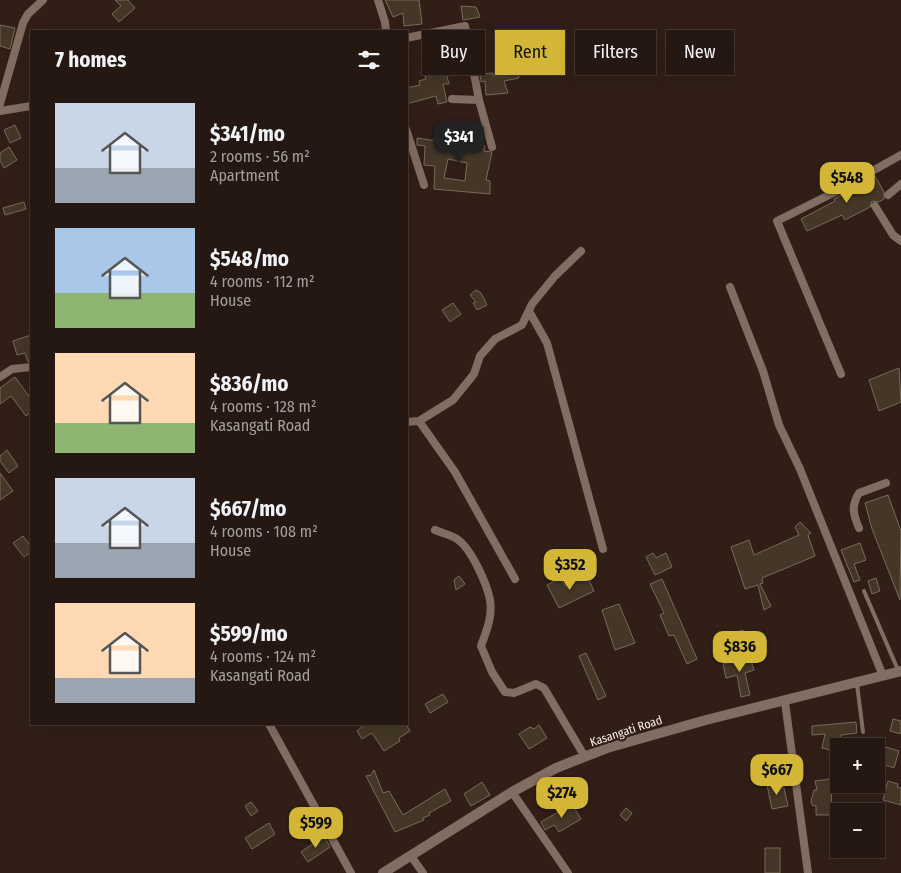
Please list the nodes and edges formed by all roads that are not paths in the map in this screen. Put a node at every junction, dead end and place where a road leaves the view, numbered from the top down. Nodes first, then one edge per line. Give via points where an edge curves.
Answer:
1 (43, 0) edge
2 (378, 0) edge
3 (386, 30) edge
4 (408, 38) edge
5 (452, 99) dead end
6 (478, 100) junction
7 (0, 104) edge
8 (30, 106) edge
9 (0, 111) edge
10 (408, 135) edge
11 (492, 147) dead end
12 (901, 155) edge
13 (901, 184) edge
14 (424, 185) dead end
15 (888, 195) dead end
16 (876, 206) dead end
17 (901, 241) edge
18 (581, 251) dead end
19 (730, 288) dead end
20 (529, 311) junction
21 (30, 367) edge
22 (840, 374) dead end
23 (0, 377) edge
24 (419, 421) junction
25 (408, 422) edge
26 (886, 484) dead end
27 (859, 528) dead end
28 (435, 530) dead end
29 (603, 549) dead end
30 (515, 579) dead end
31 (864, 590) dead end
32 (900, 672) edge
33 (883, 676) junction
34 (857, 682) junction
35 (786, 702) junction
36 (270, 725) edge
37 (863, 732) dead end
38 (585, 757) junction
39 (512, 792) junction
40 (411, 856) junction
41 (351, 873) edge
42 (383, 873) edge
43 (423, 873) edge
44 (568, 873) edge
45 (808, 873) edge

1 - 7 street via 23,23
2 - 3 street
4 - 6 street via 464,26
5 - 6 street
6 - 11 street
8 - 9 street
10 - 14 street
12 - 22 street via 777,221
13 - 15 street
16 - 17 street via 893,235
18 - 20 street via 555,276
19 - 33 street via 763,371 779,424
20 - 24 street via 522,325 495,339 480,356 474,374 453,400
20 - 29 street via 547,343
21 - 23 street via 12,369
24 - 25 street
24 - 30 street via 455,472
26 - 27 street via 859,493 852,513
28 - 38 street via 458,540 475,562 490,601 489,623 481,646 505,692 514,693 536,684 544,688
31 - 32 lane
32 - 33 street, Kasangati Road
33 - 34 street, Kasangati Road
34 - 35 street, Kasangati Road
34 - 37 lane
35 - 38 street, Kasangati Road via 706,720
35 - 45 street
36 - 41 street
38 - 39 street, Kasangati Road via 556,768
39 - 40 street, Kasangati Road
39 - 44 street
40 - 42 street, Kasangati Road
40 - 43 street

